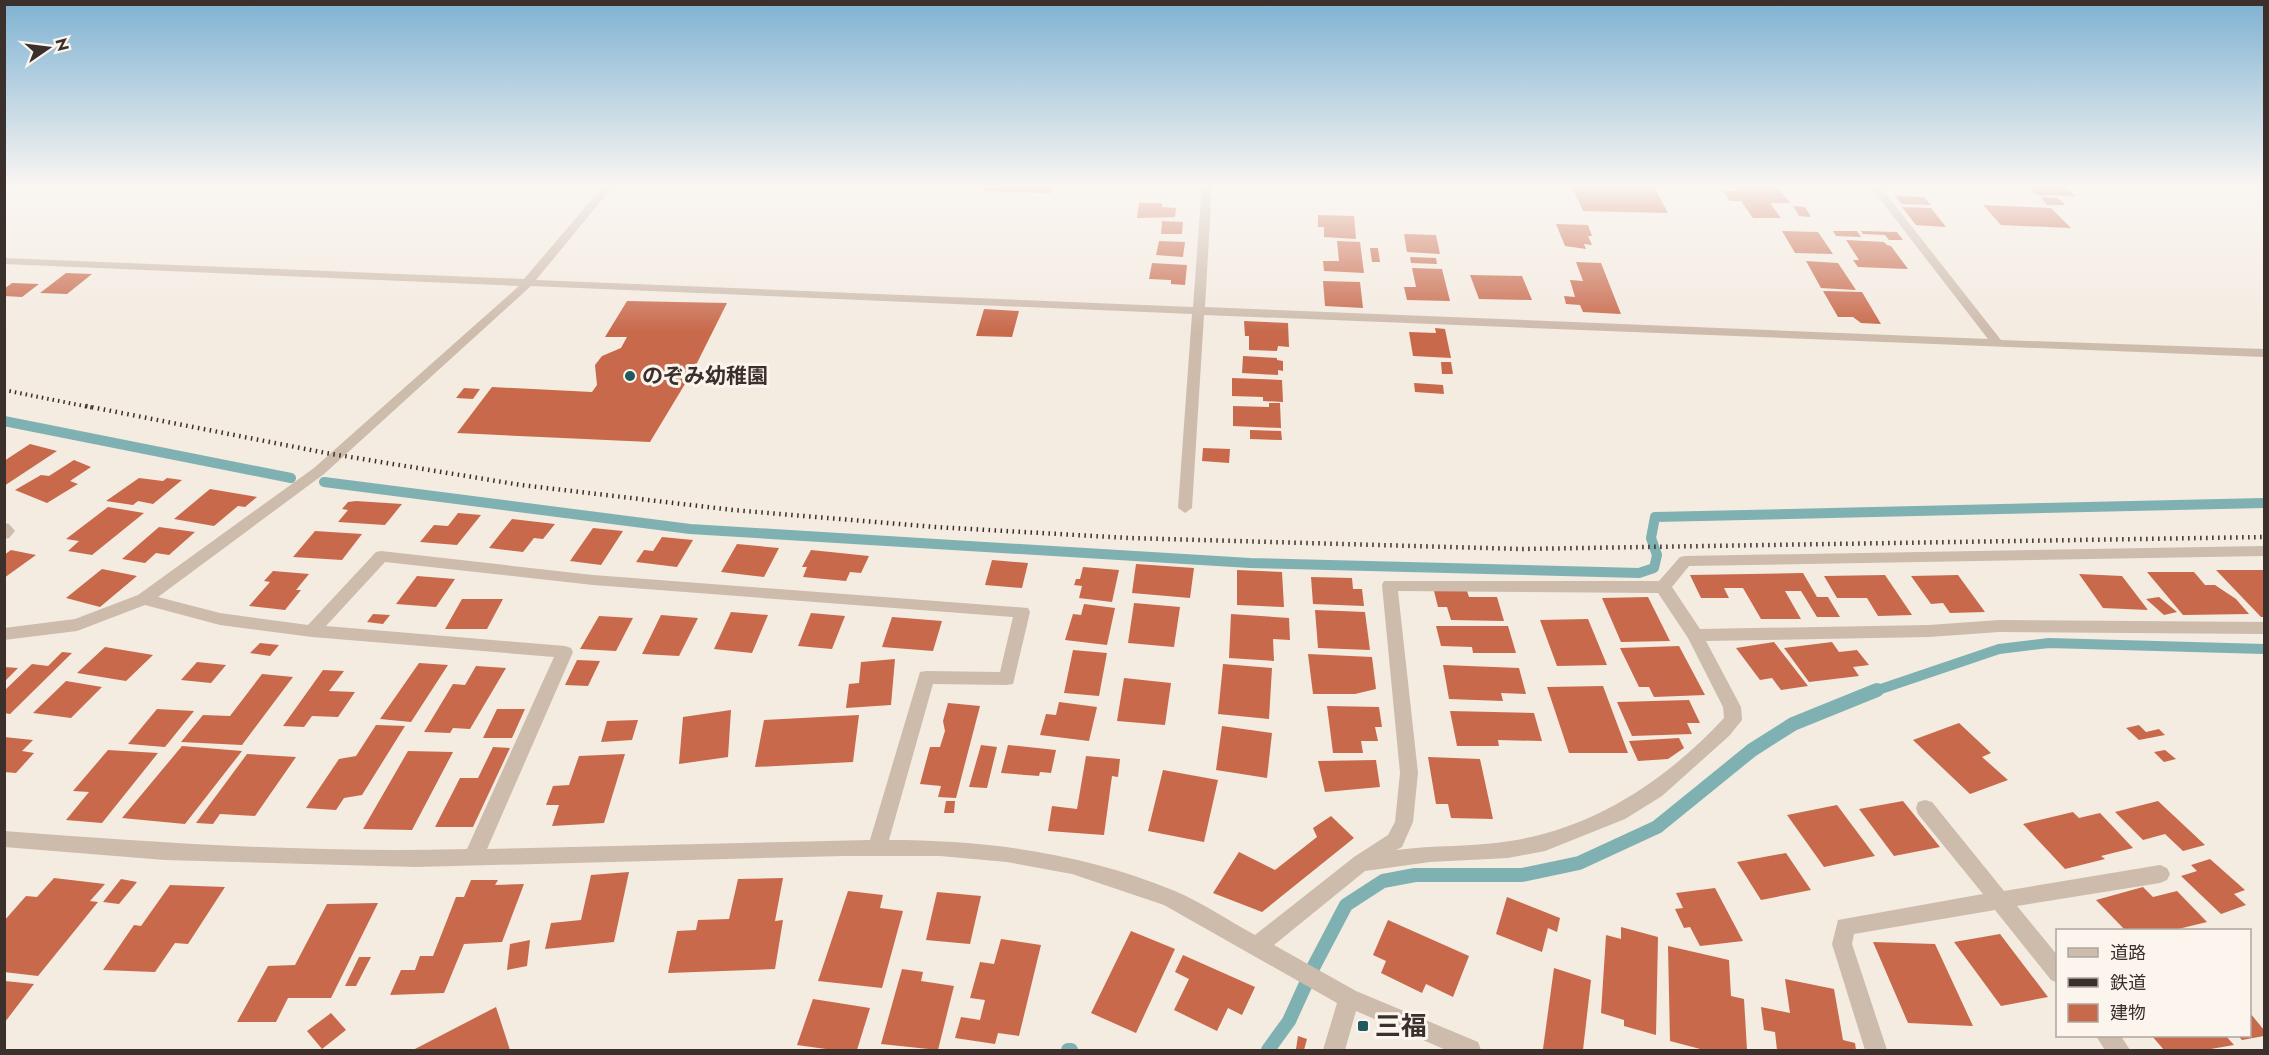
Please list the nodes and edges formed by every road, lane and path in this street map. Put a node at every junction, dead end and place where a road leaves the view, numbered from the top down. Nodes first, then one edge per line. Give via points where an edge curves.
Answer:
1 (568, 234) edge
2 (1203, 234) edge
3 (1912, 234) edge
4 (4, 261) edge
5 (527, 284) junction
6 (1197, 311) junction
7 (1997, 343) junction
8 (2265, 353) edge
9 (1185, 508) dead end
10 (4, 528) edge
11 (4, 534) edge
12 (2265, 551) edge
13 (1663, 586) junction
14 (144, 599) junction
15 (2265, 628) edge
16 (312, 631) junction
17 (4, 634) edge
18 (1695, 635) junction
19 (1925, 808) dead end
20 (4, 839) edge
21 (877, 848) junction
22 (473, 858) junction
23 (1361, 863) junction
24 (2160, 874) dead end
25 (2001, 900) junction
26 (1257, 946) junction
27 (2056, 970) edge
28 (1349, 998) junction
29 (2109, 1037) edge
30 (1334, 1050) edge
31 (1470, 1050) edge
32 (1876, 1050) edge
33 (2119, 1050) edge

1 - 5 street
2 - 6 street
3 - 7 street
4 - 5 street
5 - 6 street
5 - 14 street via 319,471
6 - 7 street
6 - 9 street
7 - 8 street
10 - 11 street
12 - 13 street via 1685,561
13 - 18 street
13 - 23 street via 1390,585 1409,773 1404,822 1395,840
14 - 16 street via 220,619
14 - 17 street via 77,624
15 - 18 street via 1999,626
16 - 21 street via 381,556 592,580 1022,612 1007,679 926,677
16 - 22 street via 565,652
18 - 23 street via 1732,707 1732,720 1654,791 1618,813 1545,843
19 - 25 street
20 - 22 street via 165,852
21 - 22 street
21 - 26 street via 1007,854 1072,866 1170,898
23 - 26 street
24 - 25 street
25 - 27 street
25 - 32 street via 1845,926 1842,944
26 - 28 street
28 - 30 street
28 - 31 street
29 - 33 street

